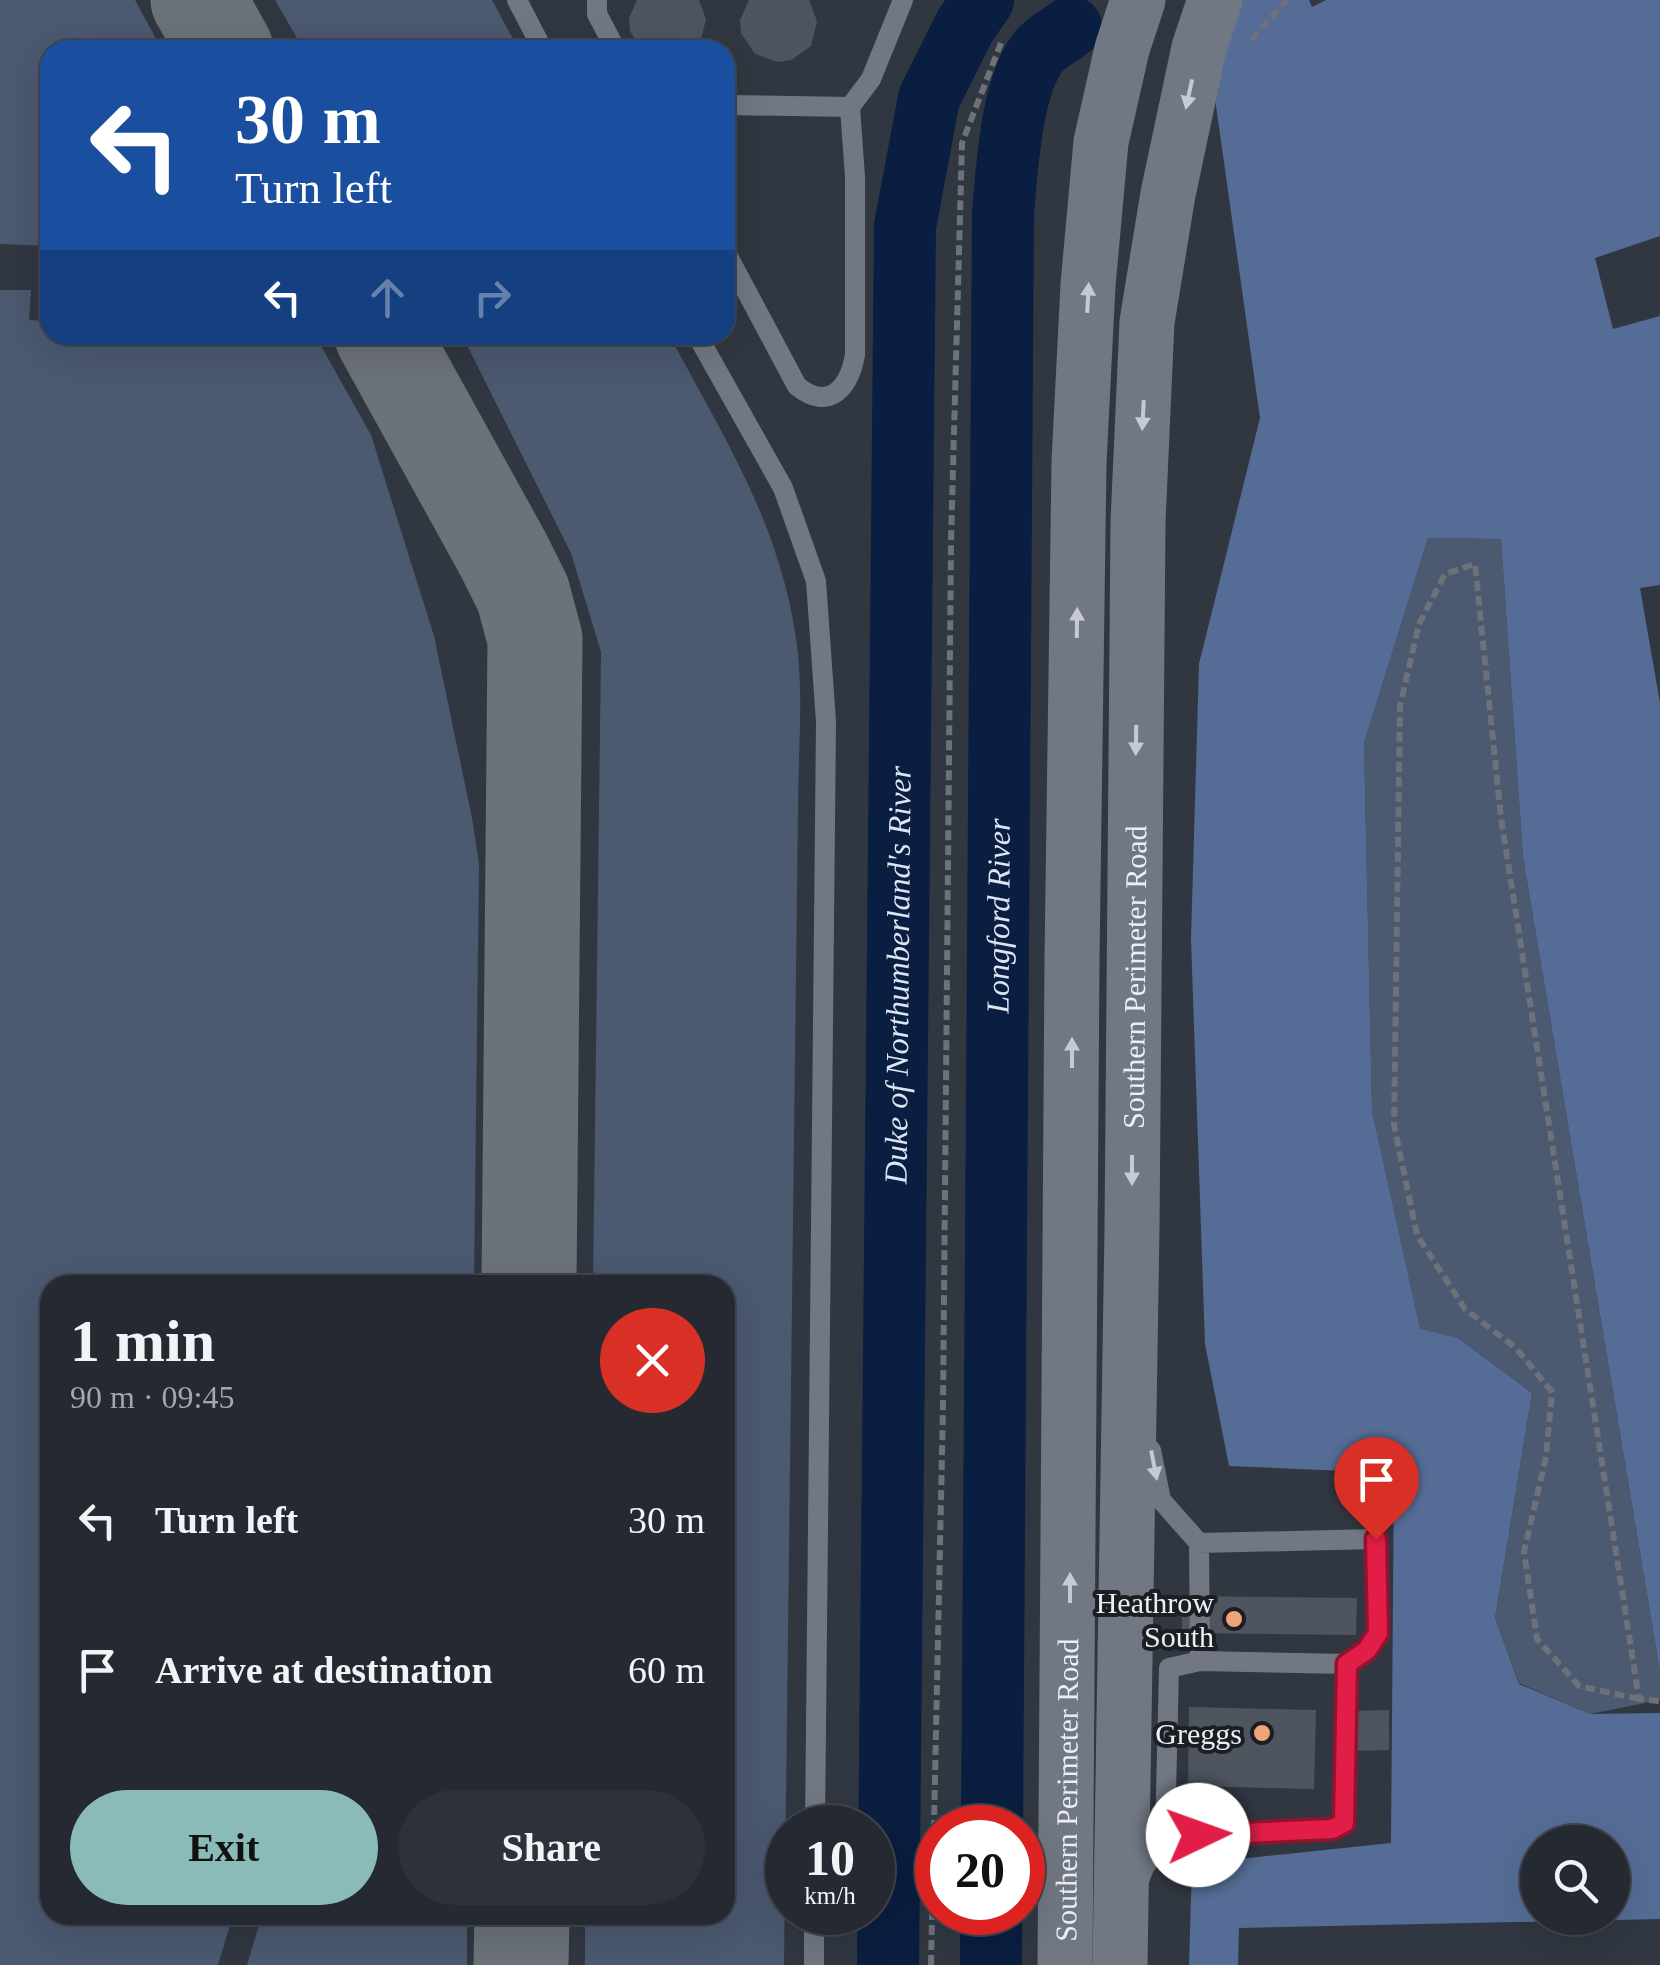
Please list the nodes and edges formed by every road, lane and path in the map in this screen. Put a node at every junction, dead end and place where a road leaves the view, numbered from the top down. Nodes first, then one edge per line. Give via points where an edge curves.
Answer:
1 (517, 0) edge
2 (597, 0) edge
3 (903, 0) edge
4 (1138, 0) edge
5 (1215, 0) edge
6 (538, 40) edge
7 (611, 40) edge
8 (1002, 43) dead end
9 (735, 105) edge
10 (850, 108) junction
11 (735, 270) edge
12 (703, 345) edge
13 (1132, 1229) junction
14 (1199, 1542) junction
15 (1200, 1661) junction
16 (1347, 1664) junction
17 (1639, 1700) junction
18 (1660, 1701) edge
19 (815, 1805) edge
20 (1165, 1837) junction
21 (814, 1935) edge
22 (1121, 1948) edge
23 (814, 1965) edge
24 (931, 1965) edge
25 (1066, 1965) edge

1 - 6 lane
2 - 7 lane
3 - 10 lane via 871,80
25 -> 4 street, Southern Perimeter Road via 1080,462 1101,142
5 -> 13 street, Southern Perimeter Road via 1172,176 1147,322 1138,522
8 - 24 path via 962,144
9 - 10 lane
10 - 11 lane via 855,355 844,386 820,398 798,386
12 - 19 lane via 783,488 816,581 826,722
13 -> 14 lane via 1160,1500
13 - 22 street, Southern Perimeter Road
14 - 15 lane
14 - 16 lane via 1376,1539 1378,1633
15 - 16 lane
15 - 20 lane via 1169,1668
16 - 20 lane via 1344,1823 1332,1829
17 - 17 path via 1501,818 1476,564 1446,574 1419,624 1400,706 1394,1125 1417,1235 1465,1309 1516,1348 1552,1392 1546,1457 1524,1552 1537,1638 1579,1686
17 - 18 path
20 - 22 lane via 1144,1868
21 - 23 lane

